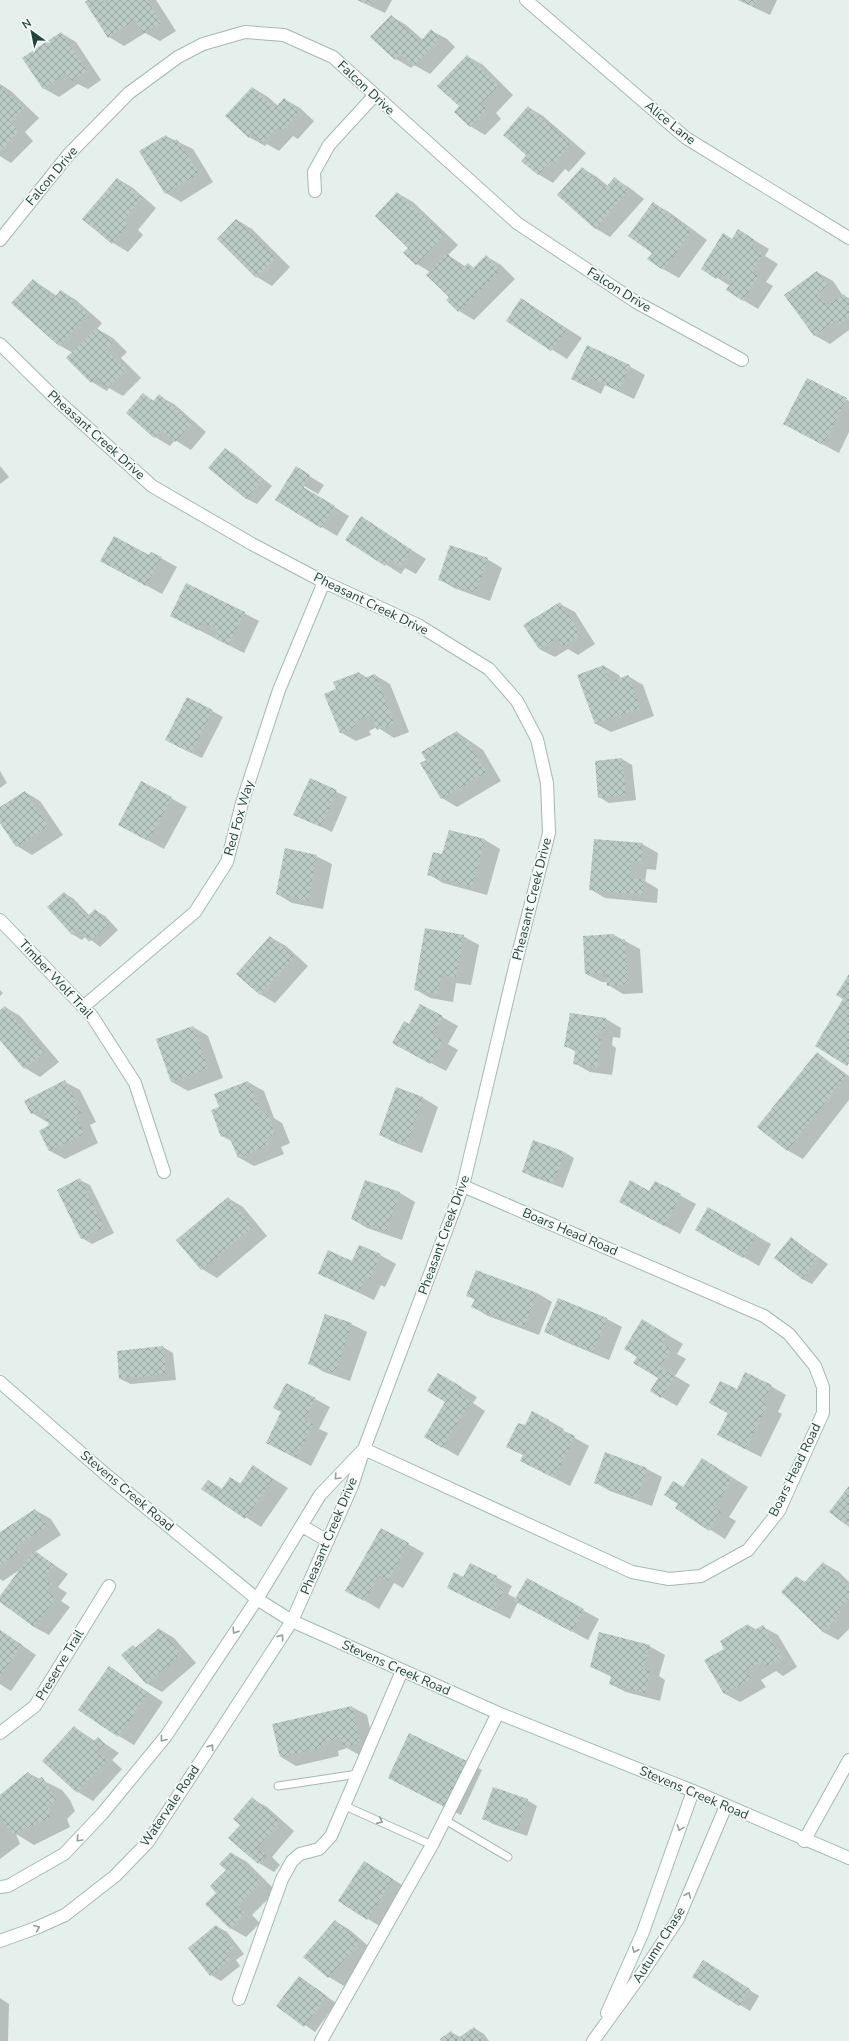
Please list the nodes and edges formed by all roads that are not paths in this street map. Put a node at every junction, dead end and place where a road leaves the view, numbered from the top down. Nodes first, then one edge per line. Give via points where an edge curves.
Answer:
1 (526, 0) edge
2 (374, 96) junction
3 (315, 191) dead end
4 (849, 238) edge
5 (0, 240) edge
6 (0, 344) edge
7 (742, 360) dead end
8 (324, 582) junction
9 (0, 920) edge
10 (83, 1007) junction
11 (164, 1172) dead end
12 (463, 1186) junction
13 (0, 1382) edge
14 (364, 1449) junction
15 (302, 1526) junction
16 (328, 1541) junction
17 (108, 1586) dead end
18 (257, 1598) junction
19 (292, 1621) junction
20 (402, 1672) junction
21 (498, 1713) junction
22 (0, 1733) edge
23 (849, 1760) edge
24 (358, 1774) junction
25 (278, 1786) dead end
26 (693, 1792) junction
27 (344, 1806) junction
28 (726, 1806) junction
29 (445, 1820) junction
30 (804, 1841) junction
31 (432, 1845) junction
32 (508, 1856) dead end
33 (849, 1858) edge
34 (0, 1887) edge
35 (0, 1941) edge
36 (239, 1999) dead end
37 (596, 2037) edge
38 (320, 2041) edge

1 - 4 street, Alice Lane via 686,138
2 - 3 street via 329,145 314,172
2 - 5 street, Falcon Drive via 333,57 284,35 245,32 203,44 178,56 129,93 69,154
2 - 7 street, Falcon Drive via 517,223 636,302
6 - 8 street, Pheasant Creek Drive via 57,400 152,486
8 - 10 street, Red Fox Way via 279,690 242,803 226,862 195,912
8 - 12 street, Pheasant Creek Drive via 418,625 490,669 517,701 537,739 547,783 549,833
9 - 10 street, Timber Wolf Trail
10 - 11 street, Timber Wolf Trail via 92,1016 135,1083
12 - 14 street, Pheasant Creek Drive
12 - 14 street, Boars Head Road via 764,1316 789,1334 815,1366 823,1387 823,1413 778,1511 748,1550 701,1576 669,1579 632,1572
13 - 18 street, Stevens Creek Road via 104,1473
14 -> 15 street, Pheasant Creek Drive via 320,1495
14 - 16 street, Pheasant Creek Drive via 352,1486
15 - 16 street
15 - 18 street, Pheasant Creek Drive
16 - 19 street, Pheasant Creek Drive
17 - 22 street, Preserve Trail via 35,1706
18 - 19 street, Stevens Creek Road
18 -> 34 street via 166,1736 102,1814 64,1854 8,1886
19 - 20 street, Stevens Creek Road
35 -> 19 street, Watervale Road via 64,1915 115,1876 148,1842
20 - 21 street, Stevens Creek Road
20 - 24 street
21 - 26 street, Stevens Creek Road
21 - 29 street
23 - 30 street
24 - 25 lane
24 - 27 street
26 - 28 street, Stevens Creek Road
26 -> 37 street, Autumn Chase via 642,1932
27 -> 31 lane
27 - 36 street via 331,1836 319,1849 300,1854 292,1861 282,1879
28 - 30 street, Stevens Creek Road
37 -> 28 street, Autumn Chase via 678,1919
29 - 31 street
29 - 32 lane
30 - 33 street, Stevens Creek Road
31 - 38 street

